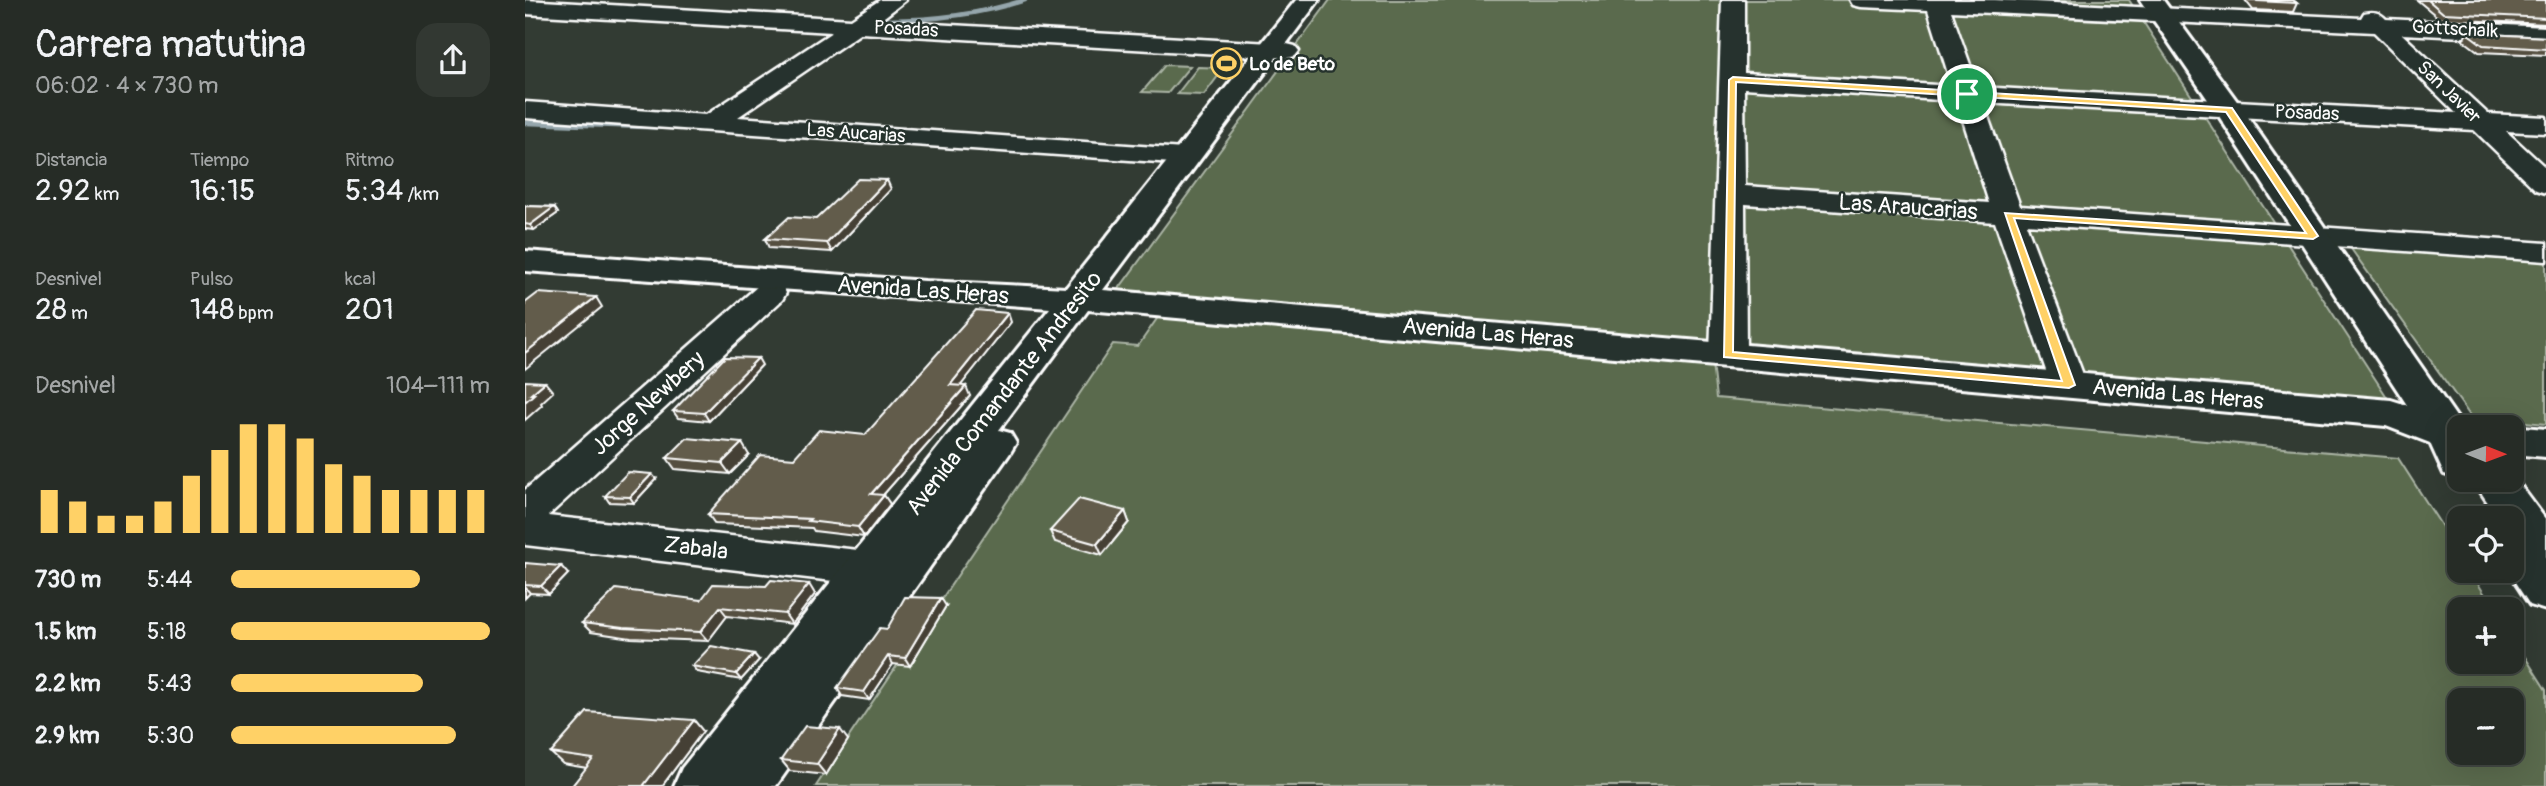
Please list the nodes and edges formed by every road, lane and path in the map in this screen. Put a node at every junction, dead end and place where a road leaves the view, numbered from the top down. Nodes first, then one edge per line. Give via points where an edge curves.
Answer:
1 (895, 0) edge
2 (1308, 0) edge
3 (1324, 0) edge
4 (1733, 0) edge
5 (1861, 0) edge
6 (2353, 0) edge
7 (1936, 2) edge
8 (525, 7) edge
9 (2157, 8) edge
10 (2379, 25) junction
11 (856, 26) junction
12 (2546, 34) edge
13 (1278, 51) junction
14 (1733, 80) junction
15 (1967, 94) junction
16 (525, 110) edge
17 (2229, 110) junction
18 (2480, 121) junction
19 (711, 122) junction
20 (2546, 125) edge
21 (1187, 156) junction
22 (2546, 184) edge
23 (1731, 194) junction
24 (2008, 215) junction
25 (2313, 236) junction
26 (2546, 252) edge
27 (525, 261) edge
28 (525, 271) edge
29 (770, 293) junction
30 (1082, 310) junction
31 (1728, 355) junction
32 (2069, 385) junction
33 (2447, 431) edge
34 (2447, 440) edge
35 (2524, 441) edge
36 (2546, 443) edge
37 (2447, 444) edge
38 (2503, 492) edge
39 (525, 513) edge
40 (525, 529) edge
41 (2546, 553) edge
42 (2524, 560) edge
43 (867, 568) junction
44 (2546, 592) edge
45 (701, 786) edge
46 (745, 786) edge

1 - 11 street
2 - 13 main road, Avenida Comandante Andresito
3 - 13 main road, Avenida Comandante Andresito
4 - 14 street
5 - 7 street, Gottschalk
6 - 10 street, San Javier
7 - 9 street, Gottschalk
7 - 15 street
8 - 11 street, Posadas
9 - 10 street, Gottschalk
9 - 17 main road
10 - 12 street, Gottschalk
10 - 18 street, San Javier
11 - 13 street, Posadas
11 - 19 street
13 - 21 main road, Avenida Comandante Andresito
13 - 30 main road, Avenida Comandante Andresito
14 - 15 street, Posadas
14 - 23 street
15 - 17 street, Posadas
15 - 24 street
16 - 19 street, Las Aucarias
17 - 18 street, Posadas
17 - 25 main road
18 - 20 street, Posadas
18 - 22 street, San Javier
19 - 21 street, Las Aucarias
21 - 30 main road, Avenida Comandante Andresito
23 - 24 street, Las Araucarias
23 - 31 street
24 - 25 street, Las Araucarias
24 - 32 street
25 - 26 street, Las Araucarias
25 - 33 main road
27 - 30 main road, Avenida Las Heras
28 - 29 main road, Avenida Las Heras
29 - 30 main road, Avenida Las Heras
29 - 39 street, Jorge Newbery
30 - 31 main road, Avenida Las Heras
30 - 37 main road, Avenida Las Heras
30 - 43 main road, Avenida Comandante Andresito
30 - 46 main road, Avenida Comandante Andresito
31 - 32 main road, Avenida Las Heras
32 - 34 main road, Avenida Las Heras via 2391,413
35 - 36 main road
38 - 41 main road
40 - 43 street, Zabala
42 - 44 main road
43 - 45 main road, Avenida Comandante Andresito

